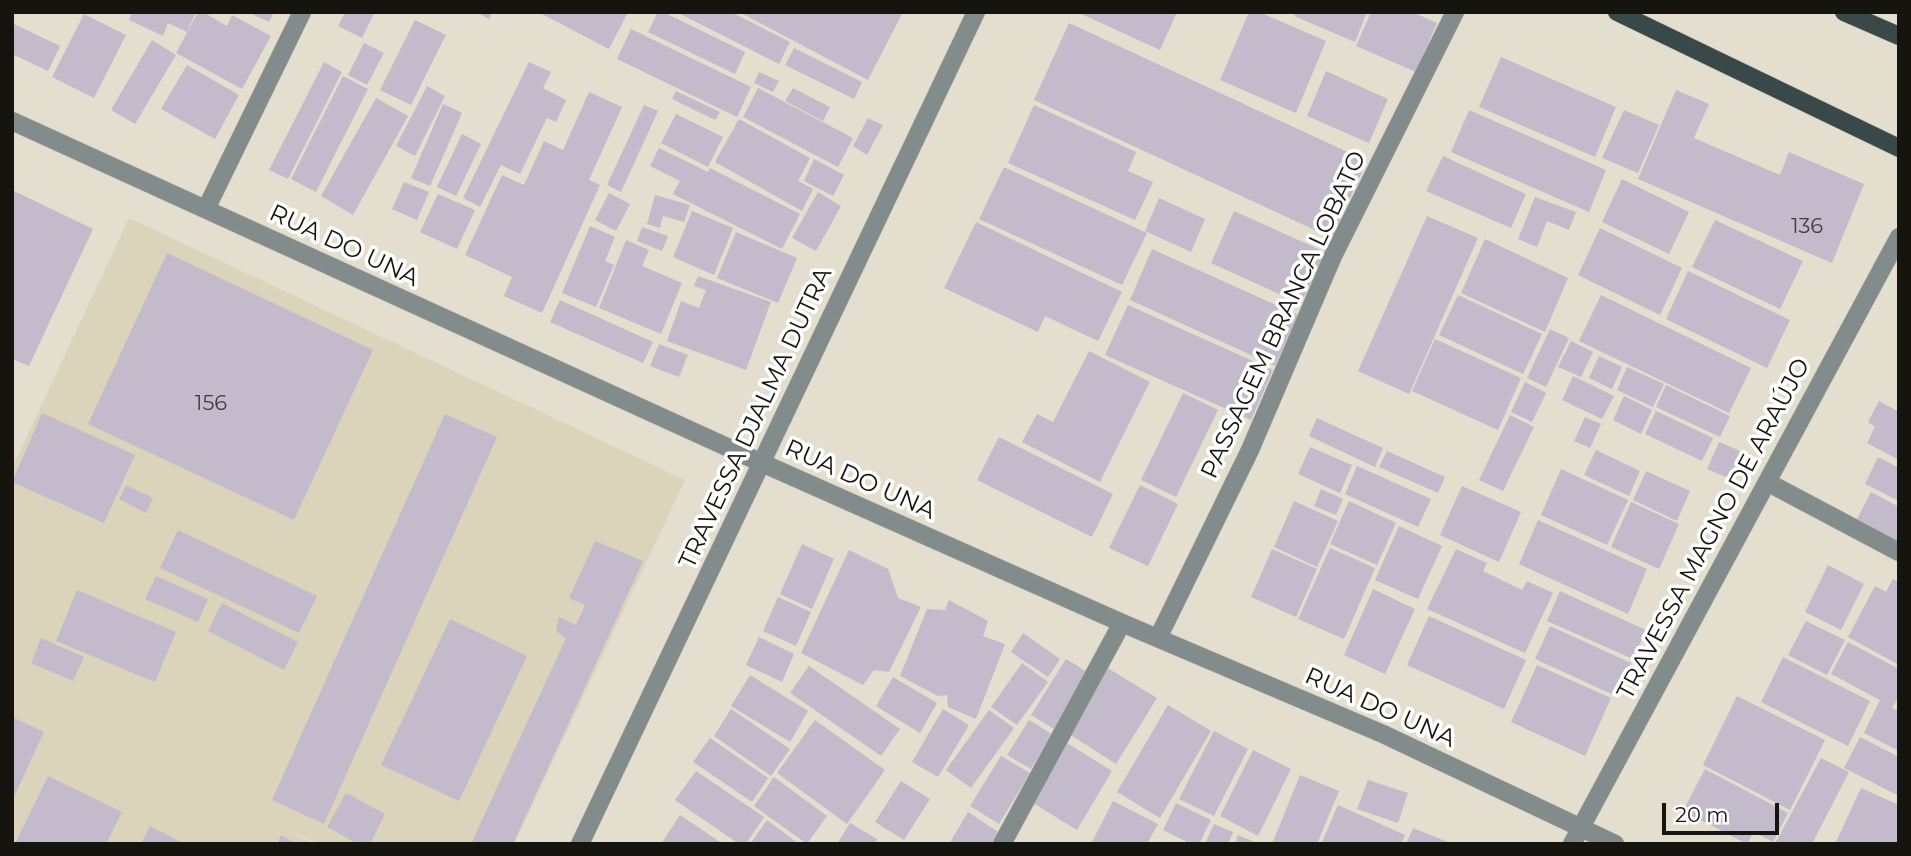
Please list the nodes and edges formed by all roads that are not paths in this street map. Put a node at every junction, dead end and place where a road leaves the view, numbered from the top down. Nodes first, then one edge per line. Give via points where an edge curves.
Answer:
1 (302, 12) edge
2 (976, 12) edge
3 (1455, 12) edge
4 (1617, 12) edge
5 (1844, 12) edge
6 (1899, 36) edge
7 (12, 121) edge
8 (1899, 148) edge
9 (206, 209) junction
10 (1899, 237) edge
11 (762, 463) junction
12 (1767, 482) junction
13 (1899, 552) edge
14 (1122, 623) junction
15 (1158, 638) junction
16 (1577, 836) edge
17 (580, 844) edge
18 (1002, 844) edge
19 (1615, 844) edge

1 - 9 street
2 - 11 street, TRAVESSA DJALMA DUTRA
3 - 15 street, PASSAGEM BRANCA LOBATO via 1333,256 1250,450
4 - 8 main road
5 - 6 main road
7 - 9 street, RUA DO UNA
9 - 11 street, RUA DO UNA
10 - 12 street, TRAVESSA MAGNO DE ARAÚJO
11 - 14 street, RUA DO UNA
11 - 17 street, TRAVESSA DJALMA DUTRA
12 - 13 street
12 - 16 street, TRAVESSA MAGNO DE ARAÚJO
14 - 15 street, RUA DO UNA
14 - 18 street
15 - 16 street, RUA DO UNA via 1383,734
16 - 19 street, RUA DO UNA

